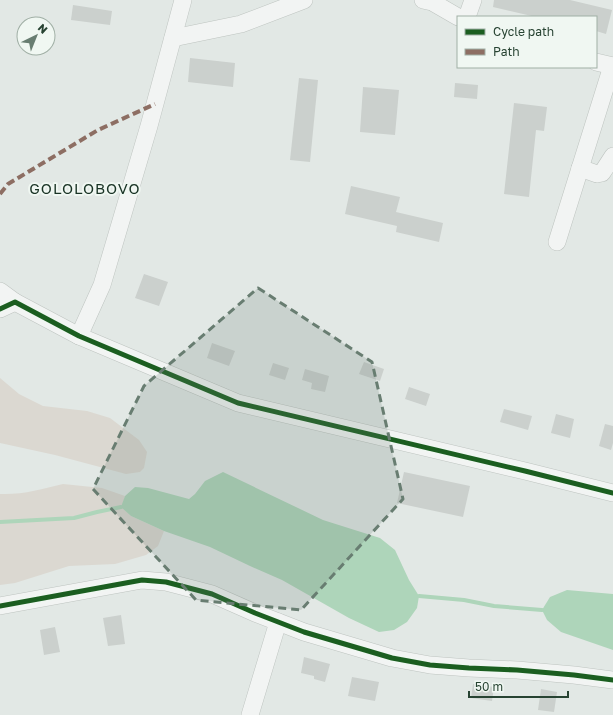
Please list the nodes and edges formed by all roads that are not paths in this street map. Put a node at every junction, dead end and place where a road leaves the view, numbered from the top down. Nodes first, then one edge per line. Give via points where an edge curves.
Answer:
1 (183, 0) edge
2 (304, 0) edge
3 (423, 0) edge
4 (473, 0) edge
5 (457, 16) edge
6 (467, 16) edge
7 (173, 38) junction
8 (597, 62) edge
9 (613, 66) edge
10 (613, 156) edge
11 (580, 168) junction
12 (557, 242) dead end
13 (0, 291) edge
14 (7, 305) edge
15 (79, 336) junction
16 (613, 493) edge
17 (0, 606) edge
18 (278, 622) junction
19 (613, 680) edge
20 (250, 715) edge

1 - 7 street
2 - 7 street via 241,24
3 - 5 street via 432,2
4 - 6 street
7 - 15 street via 102,285
8 - 9 street
9 - 11 street
10 - 11 street via 602,173 597,174
11 - 12 street
13 - 14 street
14 - 15 street
15 - 16 street via 238,403
17 - 18 street via 142,580 166,582 212,594
18 - 19 street via 392,658 430,665 517,670
18 - 20 street

